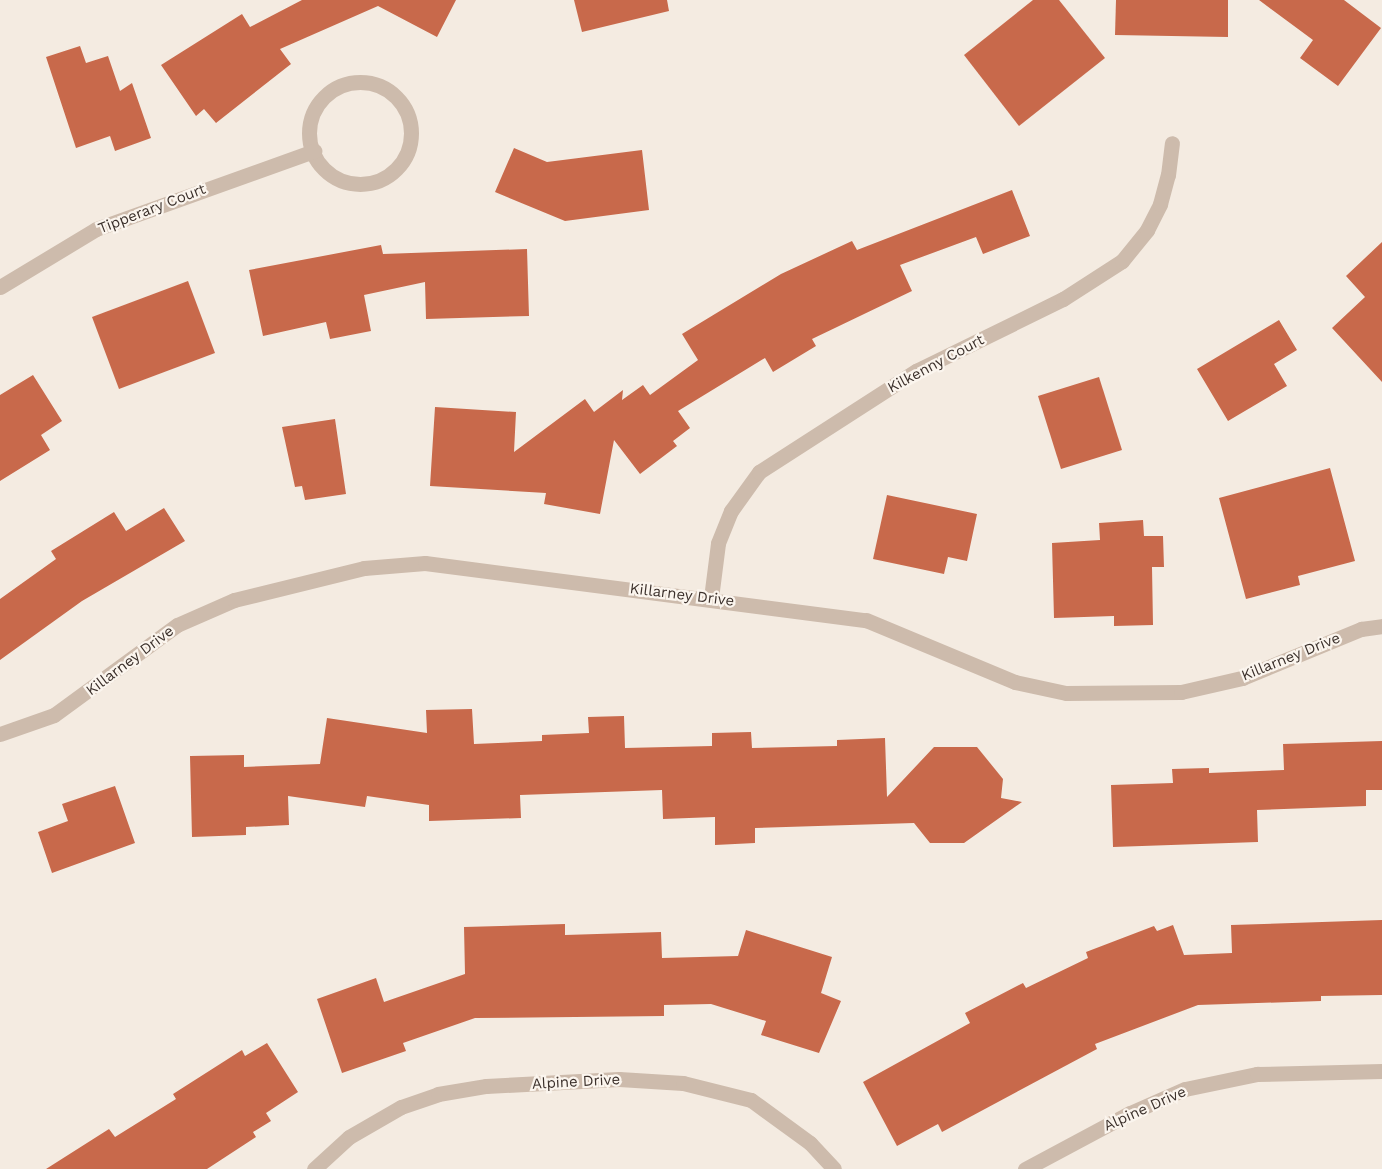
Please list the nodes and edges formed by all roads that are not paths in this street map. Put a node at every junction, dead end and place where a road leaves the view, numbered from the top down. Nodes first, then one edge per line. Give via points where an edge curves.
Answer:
1 (1172, 143) dead end
2 (314, 151) junction
3 (0, 287) edge
4 (711, 598) junction
5 (1382, 626) edge
6 (0, 734) edge
7 (1382, 1071) edge
8 (314, 1169) edge
9 (834, 1169) edge
10 (1025, 1169) edge

1 - 4 street, Kilkenny Court via 1160,204 1147,230 1122,261 1063,299 916,371 759,472 731,511 718,543
2 - 2 street via 321,167 333,178 355,184 377,182 393,173 411,145 411,129 401,102 368,82 338,85 322,97 310,117
2 - 3 street, Tipperary Court via 96,229
4 - 5 street, Killarney Drive via 866,620 1015,682 1066,693 1181,692 1242,678 1361,629
4 - 6 street, Killarney Drive via 424,563 364,568 234,600 177,625 54,715
7 - 10 street, Alpine Drive via 1257,1074 1185,1089 1130,1113
8 - 9 street, Alpine Drive via 350,1137 401,1107 438,1094 486,1086 619,1079 683,1083 751,1100 810,1143

